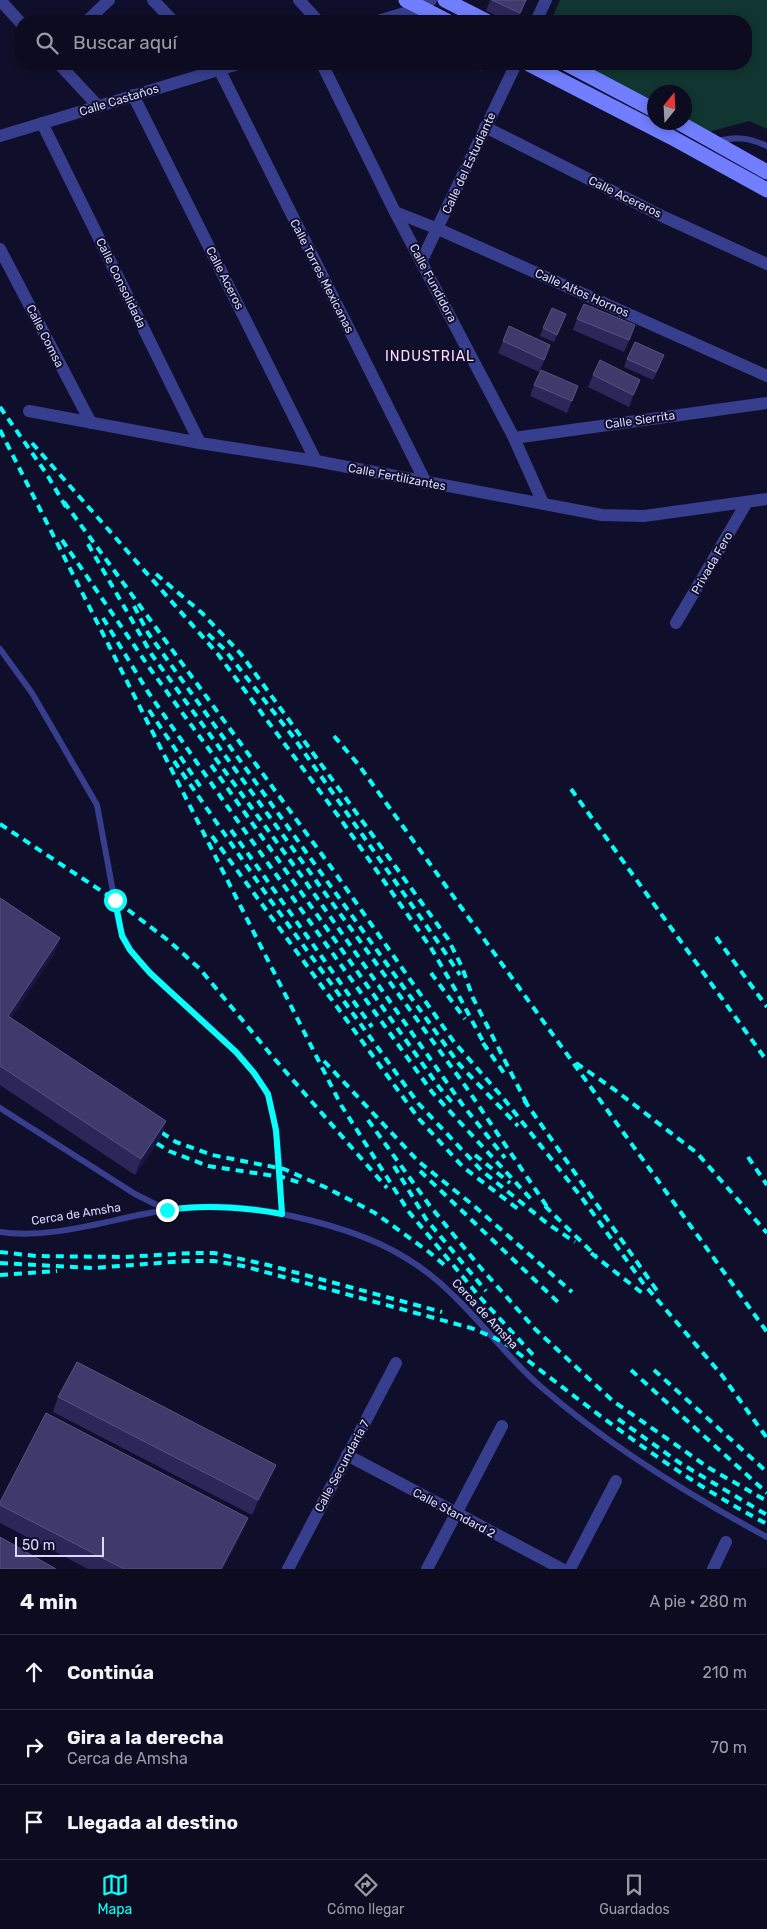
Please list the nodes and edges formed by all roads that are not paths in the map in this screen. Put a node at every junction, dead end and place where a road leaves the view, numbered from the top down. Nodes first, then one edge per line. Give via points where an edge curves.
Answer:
1 (109, 0) edge
2 (153, 0) edge
3 (299, 0) edge
4 (406, 0) edge
5 (445, 0) edge
6 (546, 0) edge
7 (1, 4) edge
8 (426, 4) edge
9 (93, 15) edge
10 (167, 15) edge
11 (313, 15) edge
12 (395, 15) edge
13 (440, 15) edge
14 (474, 15) edge
15 (539, 15) edge
16 (15, 17) edge
17 (65, 70) edge
18 (207, 70) edge
19 (218, 70) edge
20 (325, 70) edge
21 (513, 70) edge
22 (541, 70) edge
23 (578, 70) edge
24 (133, 95) junction
25 (98, 106) junction
26 (647, 106) edge
27 (42, 123) junction
28 (485, 128) junction
29 (692, 130) edge
30 (0, 136) edge
31 (715, 142) junction
32 (767, 146) edge
33 (767, 172) edge
34 (767, 190) edge
35 (395, 212) junction
36 (438, 229) junction
37 (0, 249) edge
38 (421, 262) junction
39 (767, 264) edge
40 (767, 376) edge
41 (767, 402) edge
42 (29, 411) dead end
43 (90, 423) junction
44 (514, 438) junction
45 (200, 443) junction
46 (316, 461) junction
47 (426, 483) junction
48 (767, 499) edge
49 (747, 502) junction
50 (543, 503) junction
51 (676, 624) dead end
52 (0, 649) edge
53 (0, 1108) edge
54 (167, 1210) junction
55 (282, 1214) junction
56 (0, 1232) edge
57 (396, 1363) dead end
58 (502, 1426) dead end
59 (348, 1455) junction
60 (616, 1481) dead end
61 (456, 1514) junction
62 (767, 1537) edge
63 (726, 1542) dead end
64 (288, 1569) edge
65 (427, 1569) edge
66 (562, 1569) edge
67 (570, 1569) edge
68 (713, 1569) edge

1 - 9 street
2 - 10 street
3 - 11 street
4 - 8 street
5 - 14 street
6 - 15 street
7 - 16 street
8 - 12 street
8 - 13 street
17 - 25 street
18 - 24 street, Calle Castaños
19 - 47 street, Calle Torres Mexicanas
20 - 35 street, Calle Fundidora
21 - 28 street, Calle del Estudiante
22 - 34 street
23 - 26 street
24 - 25 street, Calle Castaños
24 - 46 street, Calle Aceros
25 - 27 street, Calle Castaños
27 - 30 street, Calle Castaños
27 - 45 street, Calle Consolidada
28 - 36 street, Calle del Estudiante
28 - 39 street, Calle Acereros
29 - 31 street
31 - 32 lane via 732,137
31 - 33 street
35 - 36 street, Calle Altos Hornos
35 - 38 street, Calle Fundidora
36 - 38 street, Calle del Estudiante
36 - 40 street, Calle Altos Hornos
37 - 43 street, Calle Comsa
38 - 44 street, Calle Fundidora
41 - 44 street, Calle Sierrita
42 - 43 street, Calle Fertilizantes
43 - 45 street, Calle Fertilizantes
44 - 50 street, Calle Fundidora
45 - 46 street, Calle Fertilizantes
46 - 47 street, Calle Fertilizantes
47 - 50 street, Calle Fertilizantes
48 - 49 street, Calle Fertilizantes
49 - 50 street, Calle Fertilizantes via 644,516 602,515
49 - 51 street, Privada Fero
52 - 55 lane via 32,693 97,806 119,924 130,950 150,973 236,1052 268,1094 276,1130
53 - 54 lane via 135,1194
54 - 55 lane, Cerca de Amsha via 210,1205
54 - 56 lane, Cerca de Amsha via 35,1233
55 - 62 lane, Cerca de Amsha via 356,1234 400,1253 439,1281 503,1351 603,1437 659,1475
57 - 59 street, Calle Secundaria 7
58 - 61 street
59 - 61 street, Calle Standard 2
59 - 64 street, Calle Secundaria 7
60 - 67 street
61 - 65 street
61 - 66 street, Calle Standard 2
63 - 68 street

